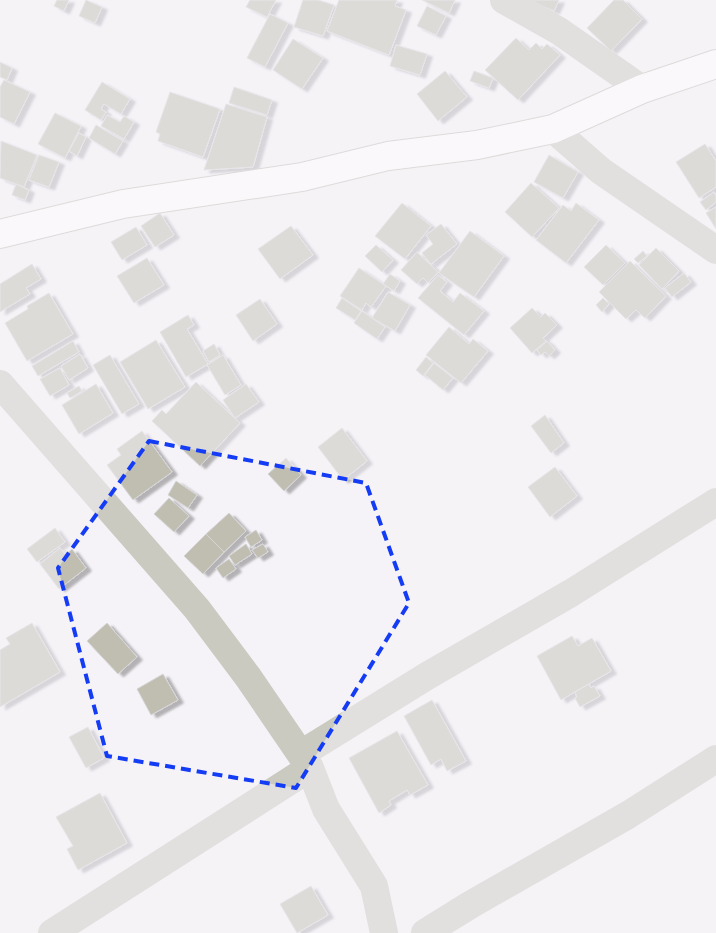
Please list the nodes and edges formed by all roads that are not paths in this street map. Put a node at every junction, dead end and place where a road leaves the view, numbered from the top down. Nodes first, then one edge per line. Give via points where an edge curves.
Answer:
1 (504, 0) edge
2 (716, 63) edge
3 (642, 89) junction
4 (553, 129) junction
5 (0, 234) edge
6 (716, 250) edge
7 (0, 384) edge
8 (716, 502) edge
9 (716, 759) edge
10 (305, 761) junction
11 (52, 933) edge
12 (384, 933) edge
13 (425, 933) edge

1 - 3 street via 559,31
2 - 3 main road
3 - 4 main road
4 - 5 main road via 477,145 388,156 302,177 122,204
4 - 6 street via 601,171
7 - 10 street via 197,609
8 - 10 street via 571,593 427,676
9 - 13 street via 628,815
10 - 11 street
10 - 12 street via 326,809 374,886

